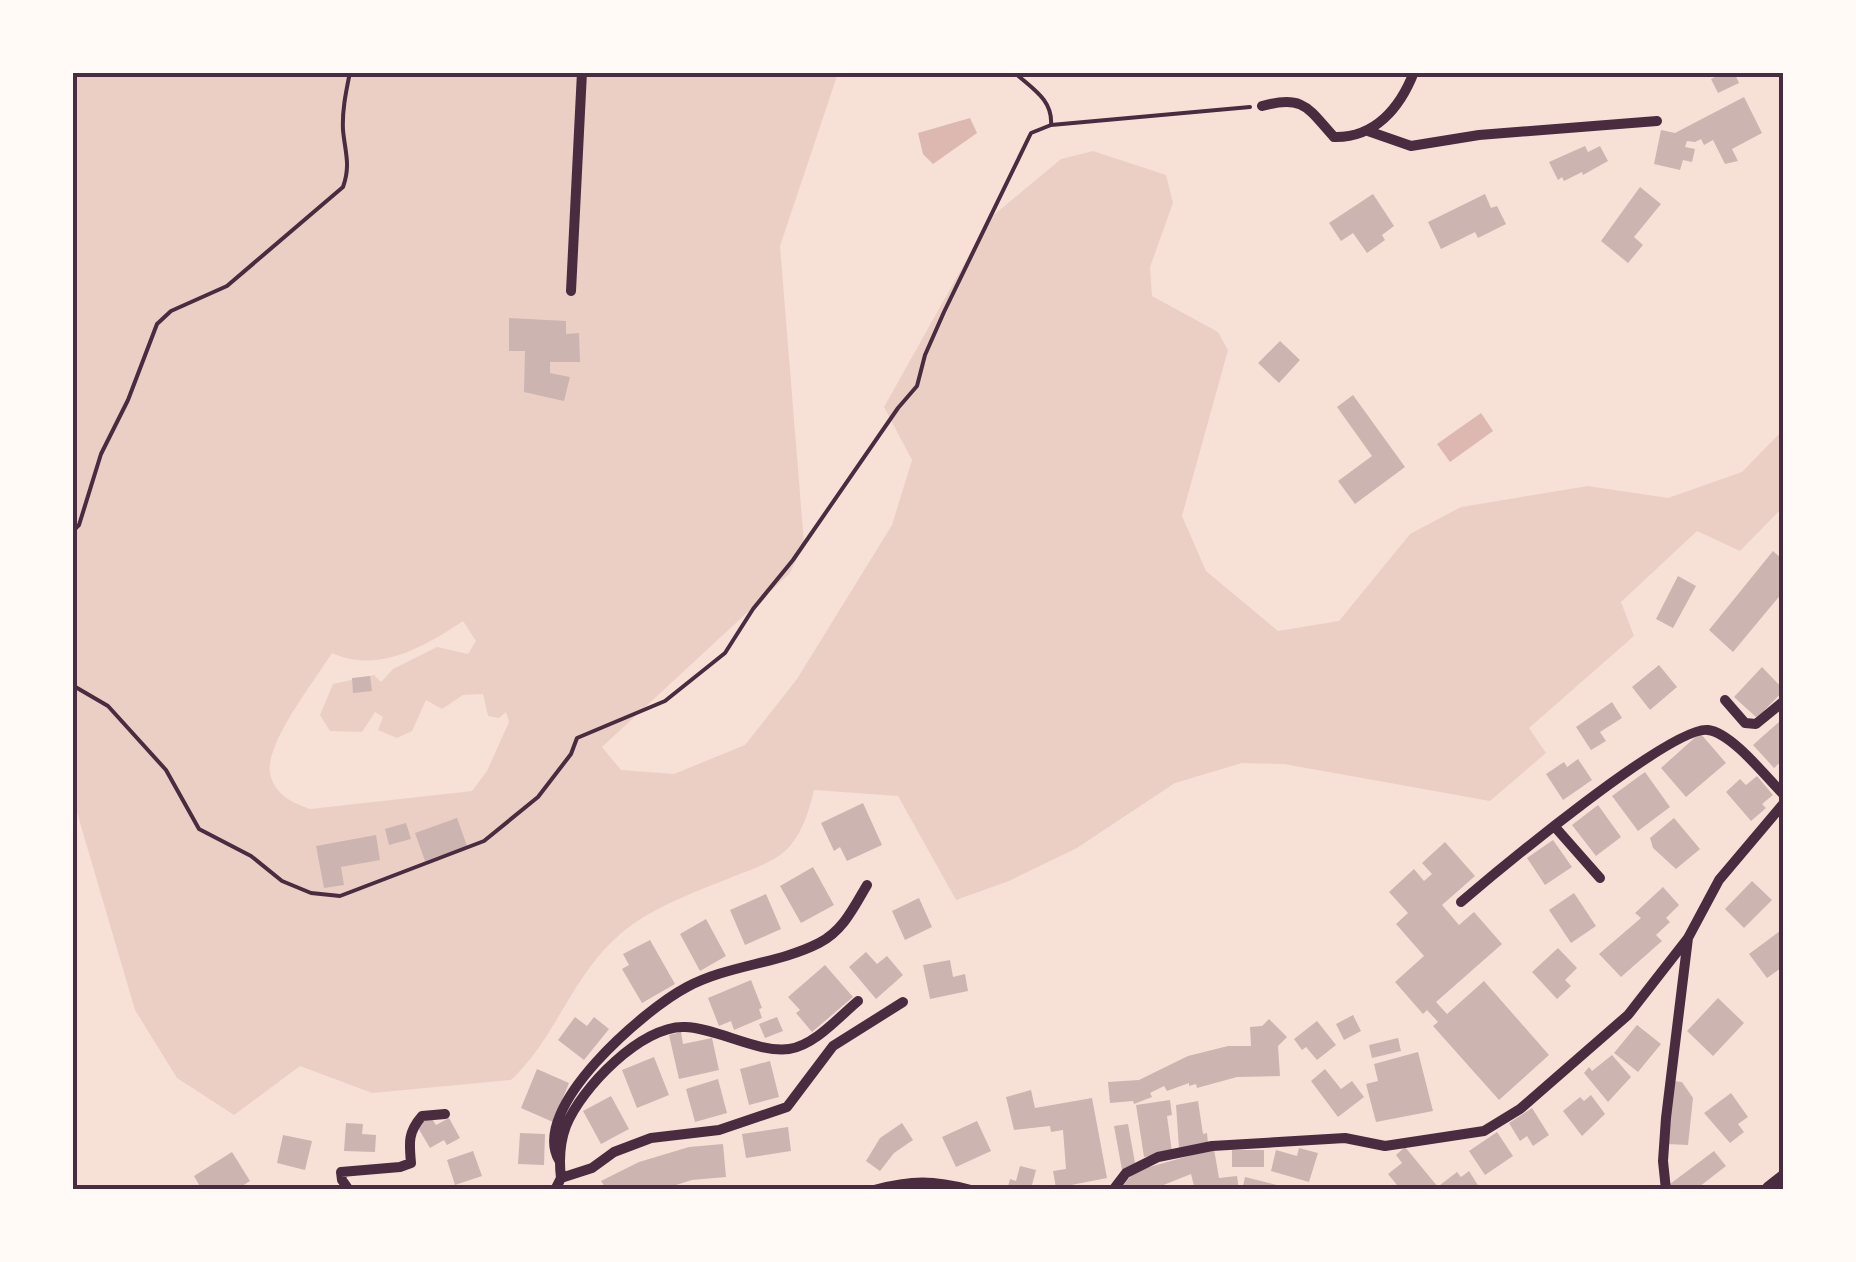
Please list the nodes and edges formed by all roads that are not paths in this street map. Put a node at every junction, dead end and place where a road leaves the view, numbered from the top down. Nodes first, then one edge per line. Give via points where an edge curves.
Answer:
1 (582, 72) edge
2 (1414, 72) edge
3 (1262, 106) road end
4 (1657, 121) dead end
5 (1368, 130) junction
6 (571, 291) dead end
7 (1725, 700) dead end
8 (1784, 702) edge
9 (1784, 795) edge
10 (1784, 803) edge
11 (1556, 827) junction
12 (1600, 878) dead end
13 (867, 884) dead end
14 (1462, 902) dead end
15 (1688, 938) junction
16 (858, 1002) dead end
17 (903, 1002) dead end
18 (445, 1114) dead end
19 (559, 1160) junction
20 (561, 1178) junction
21 (1784, 1178) edge
22 (349, 1190) edge
23 (555, 1190) edge
24 (874, 1190) edge
25 (970, 1190) edge
26 (1113, 1190) edge
27 (1666, 1190) edge
28 (1770, 1190) edge

1 - 6 street
2 - 5 street via 1402,103
3 - 5 street via 1308,106 1334,138
4 - 5 street via 1411,146
7 - 8 street via 1745,723 1756,724
9 - 11 street via 1726,738 1699,730 1661,748
10 - 15 street via 1719,880
11 - 12 street
11 - 14 street
13 - 19 street via 845,922 818,944 721,972 647,1013 566,1101 552,1148
15 - 26 street via 1628,1014 1520,1110 1484,1132 1384,1146 1344,1138 1212,1146 1148,1162
15 - 27 street via 1666,1118
16 - 19 street via 790,1049 696,1029 664,1030 630,1048 575,1106
17 - 20 street via 833,1046 786,1107 718,1130 651,1138
18 - 22 street via 422,1116 414,1125 411,1163 341,1172
19 - 20 street
20 - 23 street
21 - 28 main road
24 - 25 street via 938,1181

